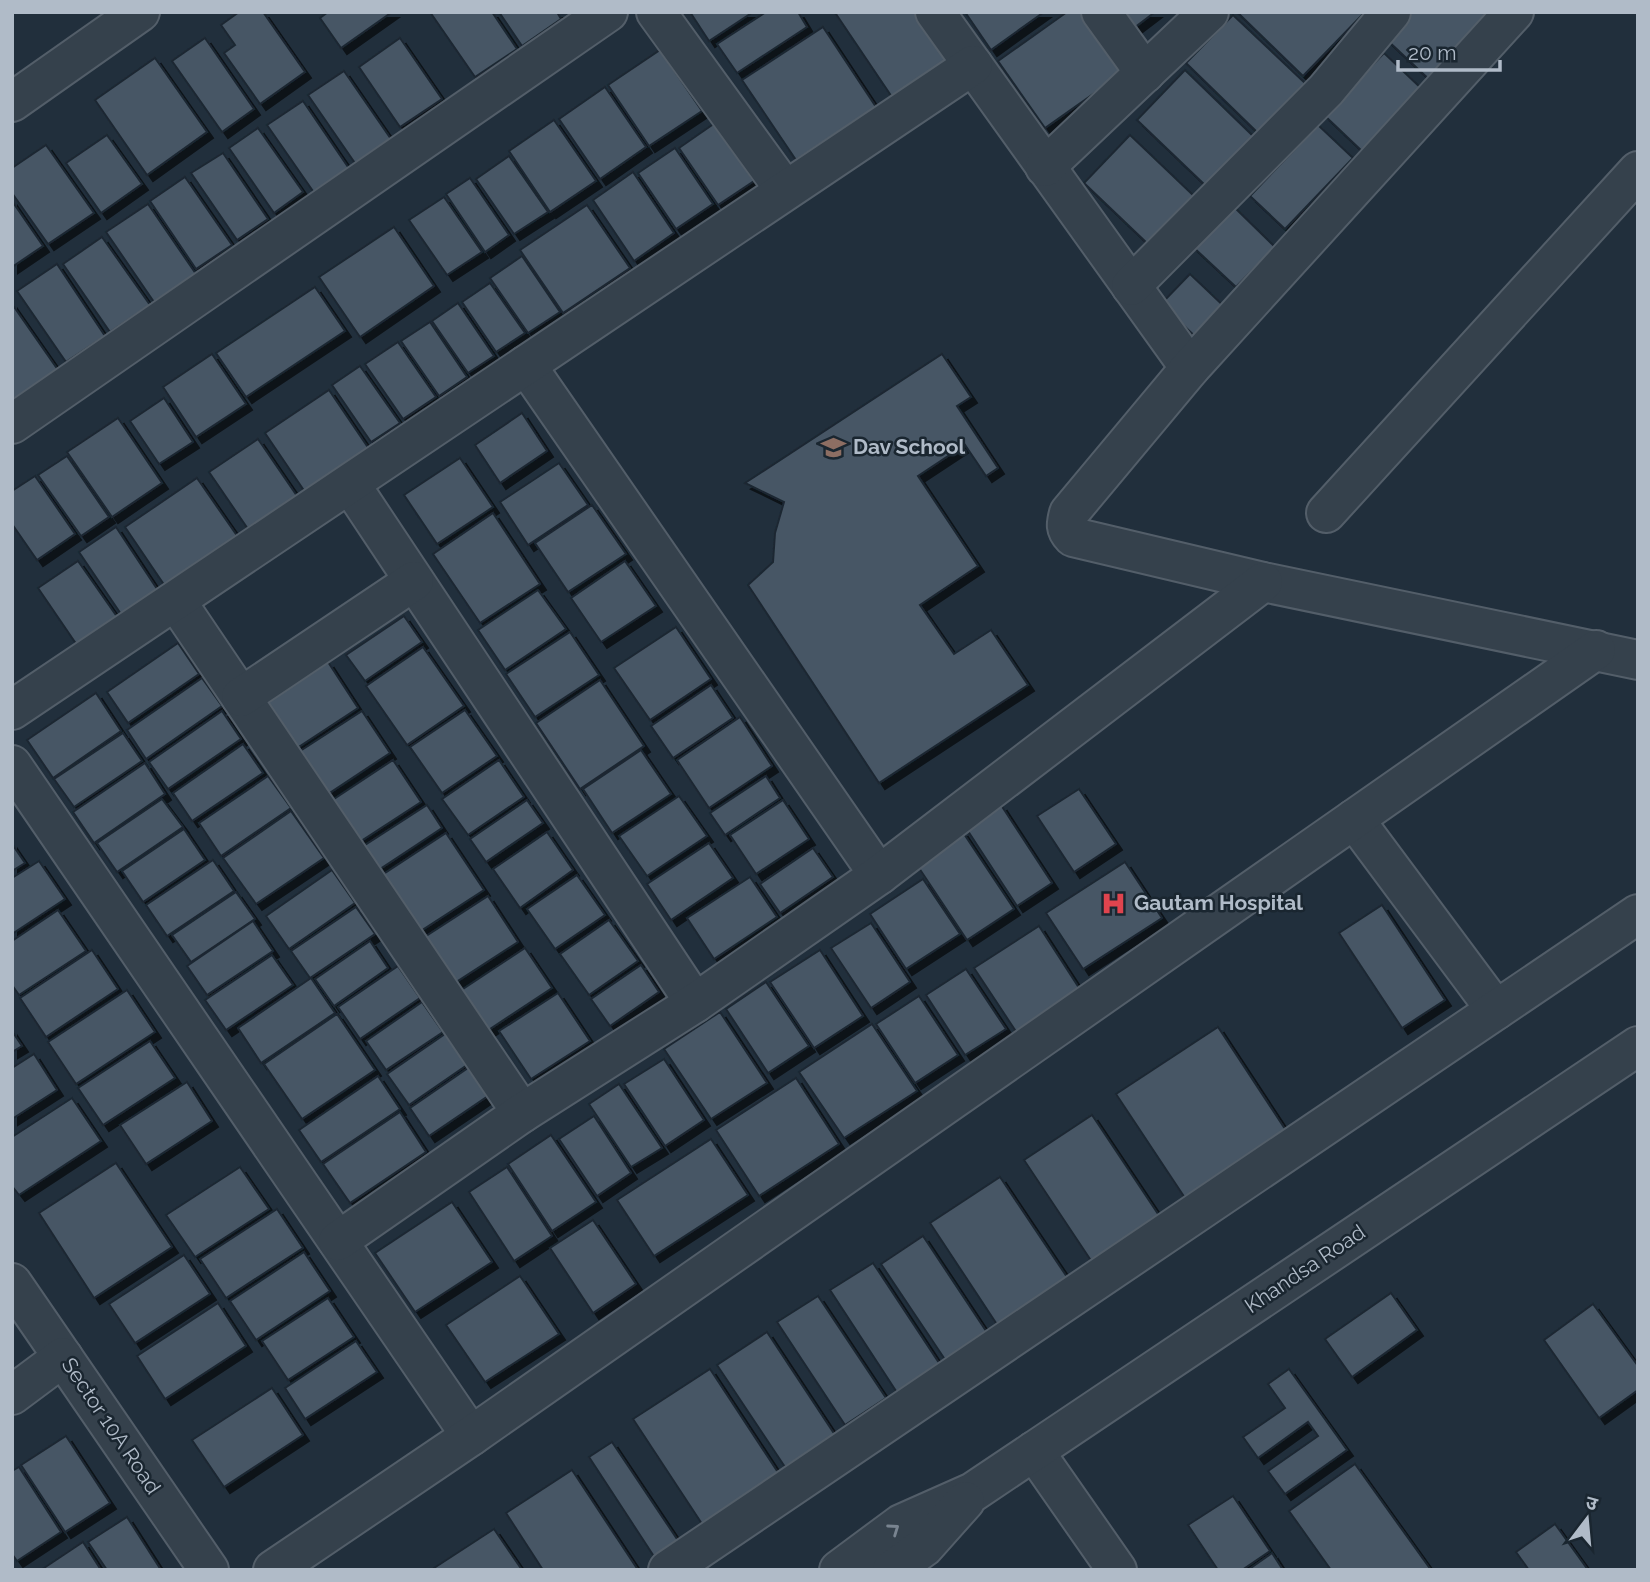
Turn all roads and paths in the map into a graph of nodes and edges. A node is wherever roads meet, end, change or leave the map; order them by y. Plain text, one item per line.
1 (140, 12) edge
2 (608, 12) edge
3 (656, 12) edge
4 (935, 12) edge
5 (1101, 12) edge
6 (1209, 12) edge
7 (1391, 12) edge
8 (1514, 12) edge
9 (973, 65) junction
10 (1145, 73) junction
11 (12, 102) edge
12 (1045, 167) junction
13 (1638, 171) edge
14 (785, 190) junction
15 (1131, 286) junction
16 (526, 365) junction
17 (1190, 368) junction
18 (12, 424) edge
19 (350, 484) junction
20 (1326, 513) dead end
21 (414, 580) junction
22 (1263, 582) junction
23 (176, 601) junction
24 (1596, 650) junction
25 (1638, 660) edge
26 (241, 697) junction
27 (12, 710) edge
28 (12, 765) edge
29 (1354, 819) junction
30 (879, 875) junction
31 (1638, 914) edge
32 (695, 1003) junction
33 (1496, 1010) junction
34 (1638, 1046) edge
35 (522, 1113) junction
36 (338, 1241) junction
37 (12, 1283) edge
38 (63, 1357) junction
39 (12, 1395) edge
40 (471, 1436) junction
41 (1034, 1451) junction
42 (973, 1492) junction
43 (209, 1570) edge
44 (273, 1570) edge
45 (668, 1570) edge
46 (839, 1570) edge
47 (892, 1570) edge
48 (1117, 1570) edge

1 - 11 street
2 - 18 street
3 - 14 street
4 - 9 street
5 - 10 street
6 - 10 street
7 - 15 street
8 - 17 street
9 - 12 street
9 - 14 street
10 - 12 street
12 - 15 street
13 - 20 street
14 - 16 street
15 - 17 street
16 - 19 street
16 - 30 street
17 - 22 street
19 - 21 street
19 - 23 street
21 - 26 street
21 - 32 street
22 - 24 street
22 - 30 street
23 - 26 street
23 - 27 street
24 - 25 street
24 - 29 street
26 - 35 street
28 - 36 street
29 - 33 street
29 - 40 street
30 - 32 street
31 - 33 street
32 - 35 street
33 - 45 street
34 - 41 street, Khandsa Road
35 - 36 street
36 - 40 street
37 - 38 street, Sector 10A Road
38 - 39 street
38 - 43 street, Sector 10A Road
40 - 44 street
41 - 42 street, Khandsa Road
41 - 48 street
46 -> 42 street, Khandsa Road
42 - 47 street, Khandsa Road

